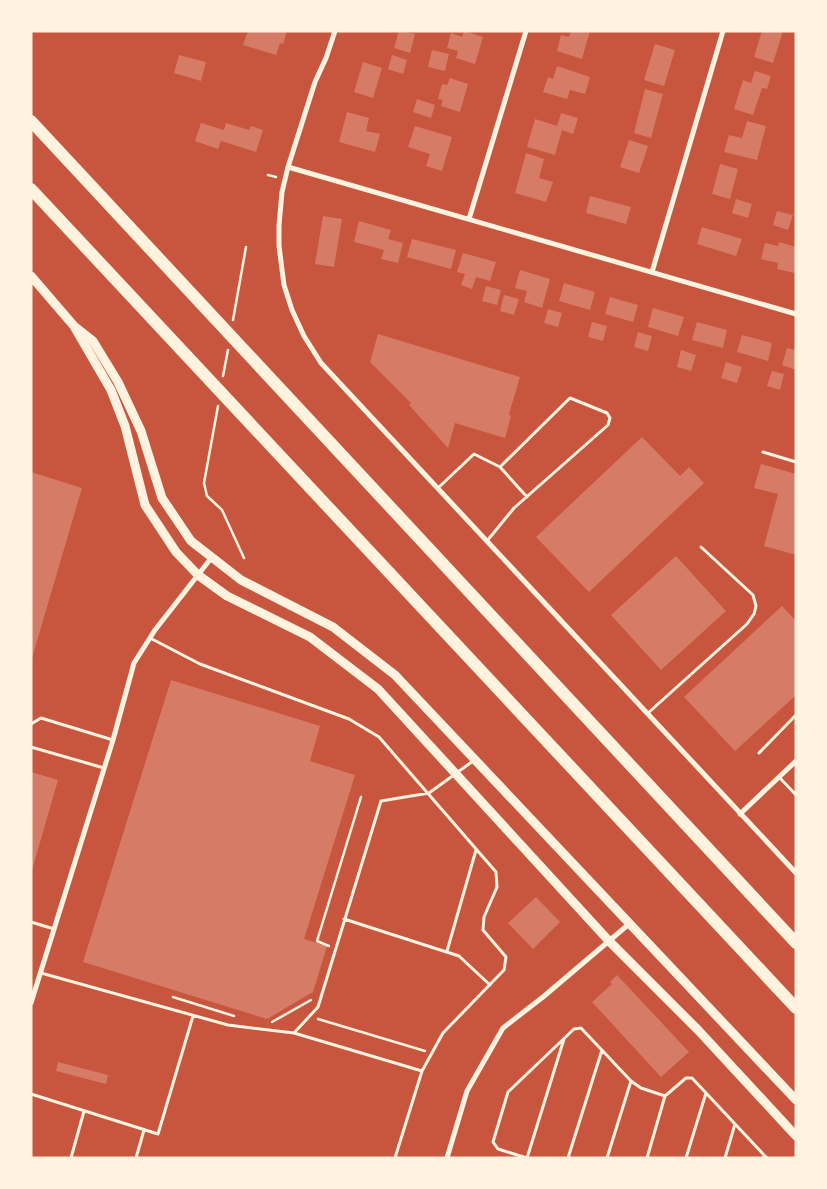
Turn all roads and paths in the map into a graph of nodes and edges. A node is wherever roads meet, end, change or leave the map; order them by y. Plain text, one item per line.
1 (335, 31) edge
2 (526, 31) edge
3 (723, 31) edge
4 (31, 121) edge
5 (288, 167) junction
6 (31, 189) edge
7 (469, 219) junction
8 (246, 247) dead end
9 (652, 272) junction
10 (31, 276) edge
11 (796, 314) edge
12 (74, 326) junction
13 (232, 326) dead end
14 (229, 346) dead end
15 (222, 385) dead end
16 (218, 404) dead end
17 (763, 452) dead end
18 (796, 462) edge
19 (500, 466) junction
20 (438, 488) junction
21 (527, 497) junction
22 (487, 542) junction
23 (701, 547) dead end
24 (212, 557) junction
25 (244, 558) dead end
26 (198, 575) junction
27 (150, 638) junction
28 (647, 714) junction
29 (796, 715) edge
30 (31, 724) edge
31 (113, 740) junction
32 (31, 747) edge
33 (760, 753) dead end
34 (474, 760) junction
35 (796, 761) edge
36 (104, 768) junction
37 (456, 774) junction
38 (779, 777) junction
39 (429, 793) junction
40 (796, 795) edge
41 (361, 796) dead end
42 (740, 814) junction
43 (476, 850) junction
44 (796, 873) edge
45 (344, 919) junction
46 (31, 922) edge
47 (628, 924) junction
48 (54, 929) junction
49 (609, 940) junction
50 (796, 943) edge
51 (447, 951) junction
52 (326, 954) dead end
53 (41, 973) junction
54 (490, 985) junction
55 (173, 997) dead end
56 (32, 999) edge
57 (312, 1000) dead end
58 (796, 1008) edge
59 (193, 1016) junction
60 (309, 1016) junction
61 (237, 1017) dead end
62 (264, 1026) dead end
63 (294, 1034) junction
64 (564, 1038) junction
65 (602, 1050) junction
66 (432, 1053) junction
67 (422, 1071) junction
68 (631, 1081) junction
69 (706, 1093) junction
70 (31, 1094) edge
71 (666, 1096) junction
72 (796, 1100) edge
73 (84, 1111) junction
74 (735, 1124) junction
75 (144, 1130) junction
76 (796, 1136) edge
77 (765, 1157) edge
78 (71, 1158) edge
79 (136, 1158) edge
80 (395, 1158) edge
81 (447, 1158) edge
82 (527, 1158) edge
83 (568, 1158) edge
84 (607, 1158) edge
85 (647, 1158) edge
86 (686, 1158) edge
87 (725, 1158) edge

1 - 5 street
2 - 7 street
3 - 9 street
4 - 50 highway
5 - 7 street
5 - 20 street
6 - 58 highway
7 - 9 street
8 - 13 path
9 - 11 street
10 - 12 street
12 - 24 street
12 - 26 street
14 - 15 path
16 - 25 path
17 - 18 lane
19 - 20 lane
19 - 21 lane
19 - 21 lane
20 - 22 street
21 - 22 lane
22 - 28 street
23 - 28 lane
24 - 26 street
24 - 34 street
26 - 27 street
26 - 37 street
27 - 31 street
27 - 39 lane
28 - 42 street
29 - 33 lane
30 - 31 lane
31 - 36 street
32 - 36 lane
34 - 37 lane
34 - 47 street
35 - 38 street
36 - 48 street
37 - 39 lane
37 - 49 street
38 - 40 lane
38 - 42 street
39 - 43 lane
39 - 45 lane
41 - 52 path
42 - 44 street
43 - 51 lane
43 - 54 lane
45 - 51 lane
45 - 60 lane
46 - 48 lane
47 - 49 street
47 - 72 street
48 - 53 street
49 - 76 street
49 - 81 street
51 - 54 lane
53 - 56 street
53 - 59 lane
54 - 66 lane
55 - 61 path
57 - 62 path
59 - 63 lane
59 - 75 lane
60 - 63 lane
60 - 66 path
63 - 67 lane
64 - 65 lane
64 - 82 lane
64 - 82 lane
65 - 68 lane
65 - 83 lane
66 - 67 lane
67 - 80 lane
68 - 71 lane
68 - 84 lane
69 - 71 lane
69 - 74 lane
69 - 86 lane
70 - 73 lane
71 - 85 lane
73 - 75 lane
73 - 78 lane
74 - 77 lane
74 - 87 lane
75 - 79 lane

